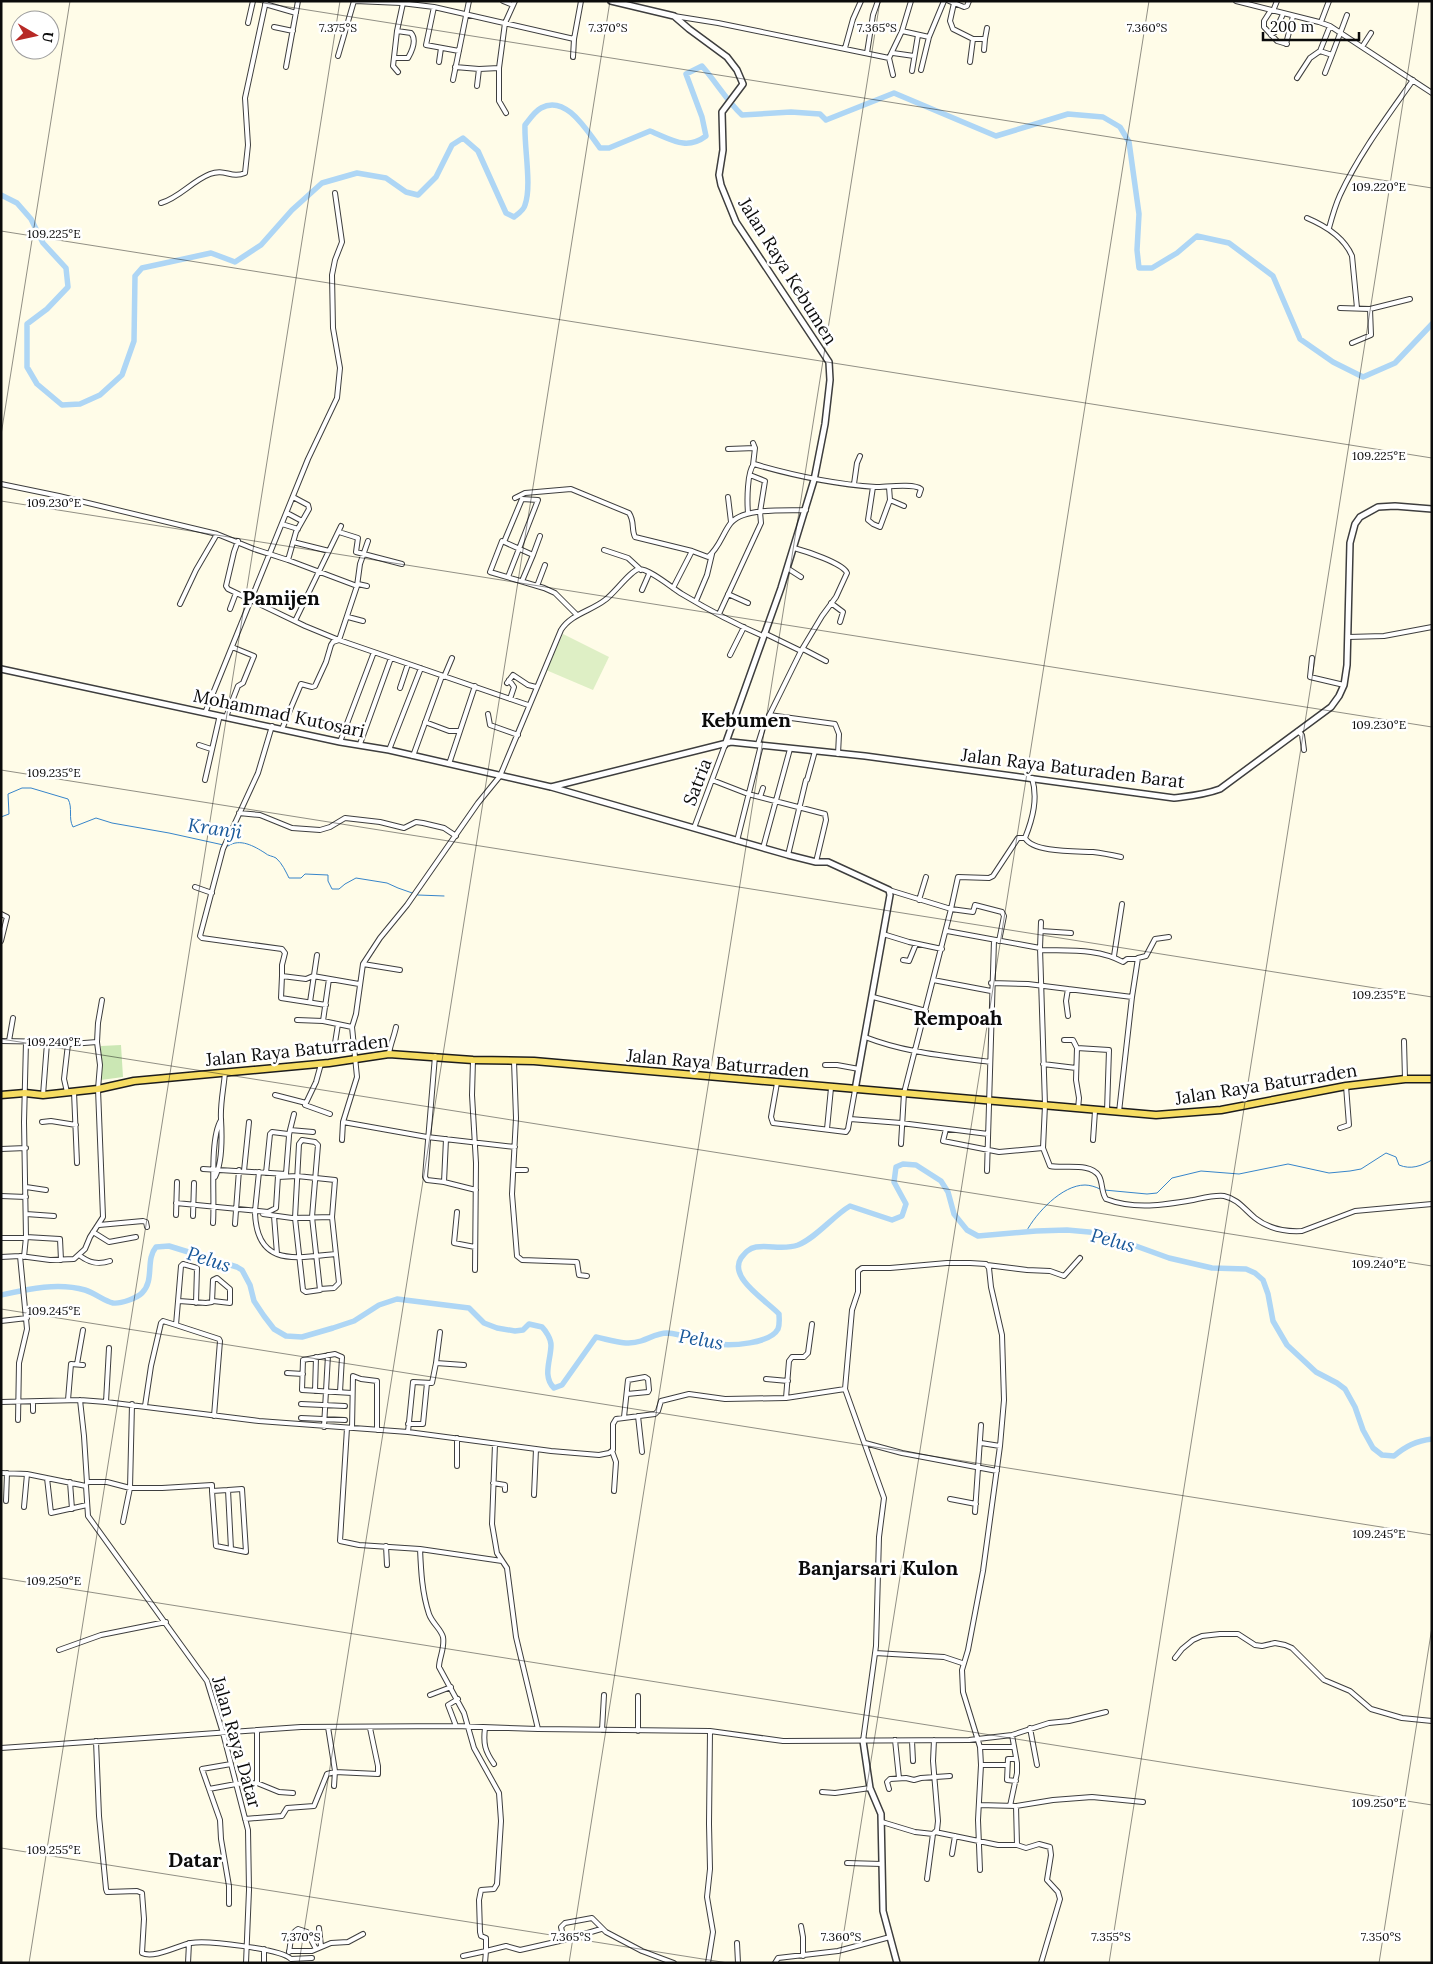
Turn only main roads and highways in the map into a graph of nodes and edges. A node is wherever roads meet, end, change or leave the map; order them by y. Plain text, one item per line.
1 (1432, 1079) edge
2 (1, 1095) edge

1 - 2 main road, Jalan Raya Baturraden

